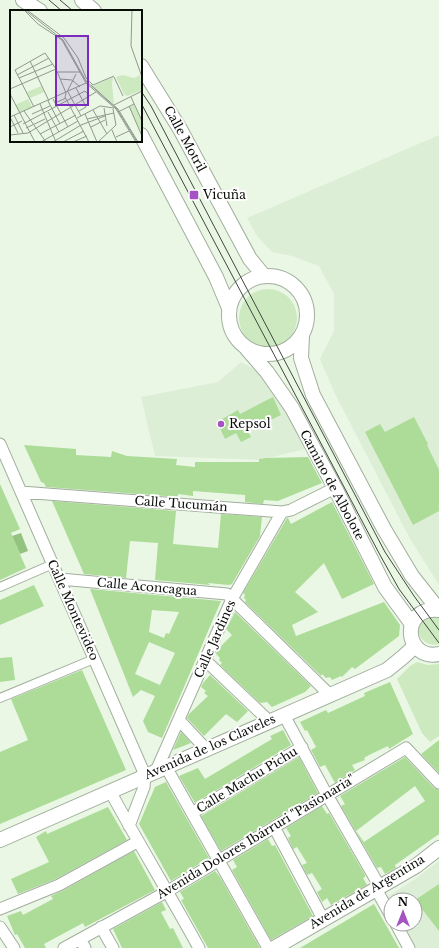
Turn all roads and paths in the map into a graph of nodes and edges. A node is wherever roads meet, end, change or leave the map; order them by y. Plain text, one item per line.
1 (23, 0) edge
2 (82, 0) edge
3 (38, 10) edge
4 (93, 10) edge
5 (142, 68) edge
6 (142, 137) edge
7 (264, 276) junction
8 (229, 308) junction
9 (302, 336) junction
10 (248, 349) junction
11 (1, 448) edge
12 (335, 488) junction
13 (21, 492) junction
14 (282, 512) junction
15 (53, 564) junction
16 (60, 579) junction
17 (0, 587) edge
18 (232, 599) junction
19 (439, 610) edge
20 (412, 624) junction
21 (415, 646) junction
22 (437, 656) edge
23 (94, 659) junction
24 (205, 660) junction
25 (330, 695) junction
26 (0, 698) edge
27 (284, 715) junction
28 (179, 720) junction
29 (269, 721) junction
30 (302, 747) junction
31 (206, 749) junction
32 (156, 771) junction
33 (439, 782) edge
34 (110, 791) junction
35 (327, 795) junction
36 (192, 813) junction
37 (129, 826) junction
38 (274, 826) junction
39 (0, 840) edge
40 (137, 842) junction
41 (439, 848) edge
42 (219, 860) junction
43 (378, 888) junction
44 (168, 891) junction
45 (383, 899) edge
46 (0, 910) edge
47 (323, 919) junction
48 (0, 927) edge
49 (101, 927) junction
50 (400, 932) edge
51 (82, 944) edge
52 (14, 948) edge
53 (64, 948) edge
54 (113, 948) edge
55 (199, 948) edge
56 (268, 948) edge
57 (274, 948) edge
58 (409, 948) edge

1 - 3 street
2 - 4 street
5 - 7 street, Calle Motril
6 - 8 street
7 - 8 street
7 - 9 street
8 - 10 street
9 - 10 street
9 - 19 street, Camino de Albolote
10 - 12 street, Camino de Albolote
11 - 13 street, Calle Montevideo
12 - 14 street, Calle Tucumán
12 - 20 street, Camino de Albolote
13 - 14 street, Calle Tucumán
13 - 15 street, Calle Montevideo
14 - 18 street, Calle Jardines
15 - 16 street, Calle Montevideo
15 - 17 street
16 - 18 street, Calle Aconcagua
16 - 23 street, Calle Montevideo
18 - 24 street, Calle Jardines
18 - 25 street
19 - 20 street
20 - 21 street
21 - 22 street
21 - 25 street, Avenida de los Claveles
23 - 26 street
23 - 32 street, Calle Montevideo
24 - 28 street, Calle Jardines
24 - 29 street
25 - 27 street, Avenida de los Claveles
27 - 29 street, Avenida de los Claveles
27 - 30 street
28 - 31 street
28 - 32 street, Calle Jardines
29 - 31 street, Avenida de los Claveles
30 - 35 street
30 - 36 street, Calle Machu Pichu
31 - 32 street, Avenida de los Claveles
32 - 34 street, Avenida de los Claveles
32 - 36 street, Calle Montevideo
32 - 37 street, Calle Jardines
33 - 35 street, Avenida Dolores Ibárruri "Pasionaria"
34 - 37 street
34 - 39 street, Avenida de los Claveles
35 - 38 street, Avenida Dolores Ibárruri "Pasionaria"
35 - 43 street
36 - 42 street, Calle Montevideo
37 - 40 street
38 - 42 street, Avenida Dolores Ibárruri "Pasionaria"
38 - 47 street
40 - 44 street
40 - 46 street
41 - 43 street, Avenida de Argentina
42 - 44 street, Avenida Dolores Ibárruri "Pasionaria"
42 - 56 street, Calle Montevideo
43 - 45 street
43 - 47 street, Avenida de Argentina
44 - 49 street, Avenida Dolores Ibárruri "Pasionaria"
44 - 55 street
47 - 57 street, Avenida de Argentina
48 - 52 street
49 - 51 street, Avenida Dolores Ibárruri "Pasionaria"
49 - 54 street
50 - 58 street
51 - 53 street, Avenida Dolores Ibárruri "Pasionaria"

